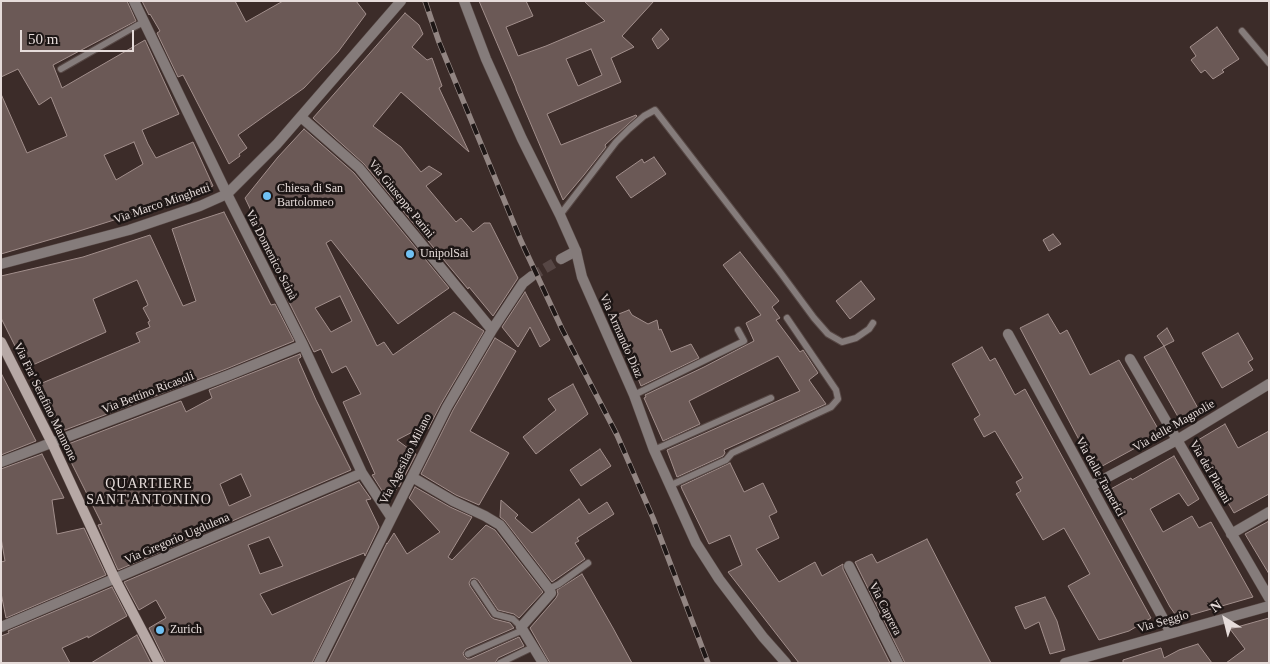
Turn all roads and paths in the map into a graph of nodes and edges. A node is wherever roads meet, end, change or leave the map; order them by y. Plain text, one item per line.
1 (134, 1) edge
2 (401, 1) edge
3 (464, 1) edge
4 (144, 22) junction
5 (1242, 30) dead end
6 (1269, 63) edge
7 (61, 69) dead end
8 (301, 117) junction
9 (227, 194) junction
10 (560, 215) junction
11 (576, 251) junction
12 (561, 259) tunnel mouth
13 (1, 264) edge
14 (532, 276) tunnel mouth
15 (787, 318) dead end
16 (874, 323) dead end
17 (492, 330) junction
18 (738, 330) dead end
19 (1008, 334) dead end
20 (1, 342) edge
21 (302, 345) junction
22 (1130, 359) dead end
23 (1269, 384) edge
24 (634, 395) junction
25 (771, 398) dead end
26 (1178, 440) junction
27 (52, 443) junction
28 (654, 450) junction
29 (1, 462) edge
30 (362, 473) junction
31 (412, 476) junction
32 (669, 486) junction
33 (1091, 486) junction
34 (1269, 512) edge
35 (391, 517) junction
36 (1231, 534) junction
37 (588, 563) dead end
38 (849, 566) dead end
39 (116, 579) junction
40 (474, 583) dead end
41 (549, 588) junction
42 (1269, 598) edge
43 (1269, 606) edge
44 (1, 627) edge
45 (522, 628) junction
46 (1171, 633) junction
47 (533, 647) junction
48 (468, 654) dead end
49 (1069, 662) edge
50 (159, 663) edge
51 (318, 663) edge
52 (500, 663) edge
53 (542, 663) edge
54 (786, 663) edge
55 (898, 663) edge

1 - 4 street, Via Domenico Scinà
2 - 8 street, Via Marco Minghetti
3 - 10 street, Via Armando Diaz
4 - 7 lane
4 - 9 street, Via Domenico Scinà
5 - 6 lane
8 - 9 street, Via Marco Minghetti
8 - 17 street, Via Giuseppe Parini
9 - 13 street, Via Marco Minghetti
9 - 21 street, Via Domenico Scinà
10 - 11 street, Via Armando Diaz
10 - 16 lane
11 - 12 street
11 - 24 street, Via Armando Diaz
14 - 17 street, Via Agesilao Milano
15 - 32 lane
17 - 31 street, Via Agesilao Milano
18 - 24 lane
19 - 33 street, Via delle Tamerici
20 - 27 main road, Via Fra' Serafino Mannone
21 - 27 street, Via Bettino Ricasoli
21 - 30 street, Via Domenico Scinà
22 - 26 street, Via dei Platani
23 - 26 street, Via delle Magnolie
24 - 28 street, Via Armando Diaz
25 - 28 lane
26 - 33 street, Via delle Magnolie
26 - 36 street, Via dei Platani
27 - 29 street, Via Bettino Ricasoli
27 - 39 main road, Via Fra' Serafino Mannone
28 - 32 street, Via Armando Diaz
30 - 35 street, Via Domenico Scinà
30 - 39 street, Via Gregorio Ugdulena
31 - 35 street, Via Agesilao Milano
31 - 41 street
32 - 54 street, Via Armando Diaz
33 - 46 street, Via delle Tamerici
34 - 36 street
35 - 51 street, Via Agesilao Milano
36 - 42 street, Via dei Platani
37 - 41 lane
38 - 55 street, Via Caprera
39 - 44 street, Via Gregorio Ugdulena
39 - 50 main road, Via Fra' Serafino Mannone
40 - 45 lane
41 - 45 street
43 - 46 street, Via Seggio
45 - 47 street
45 - 48 lane
46 - 49 street, Via Seggio
47 - 52 lane
47 - 53 street

